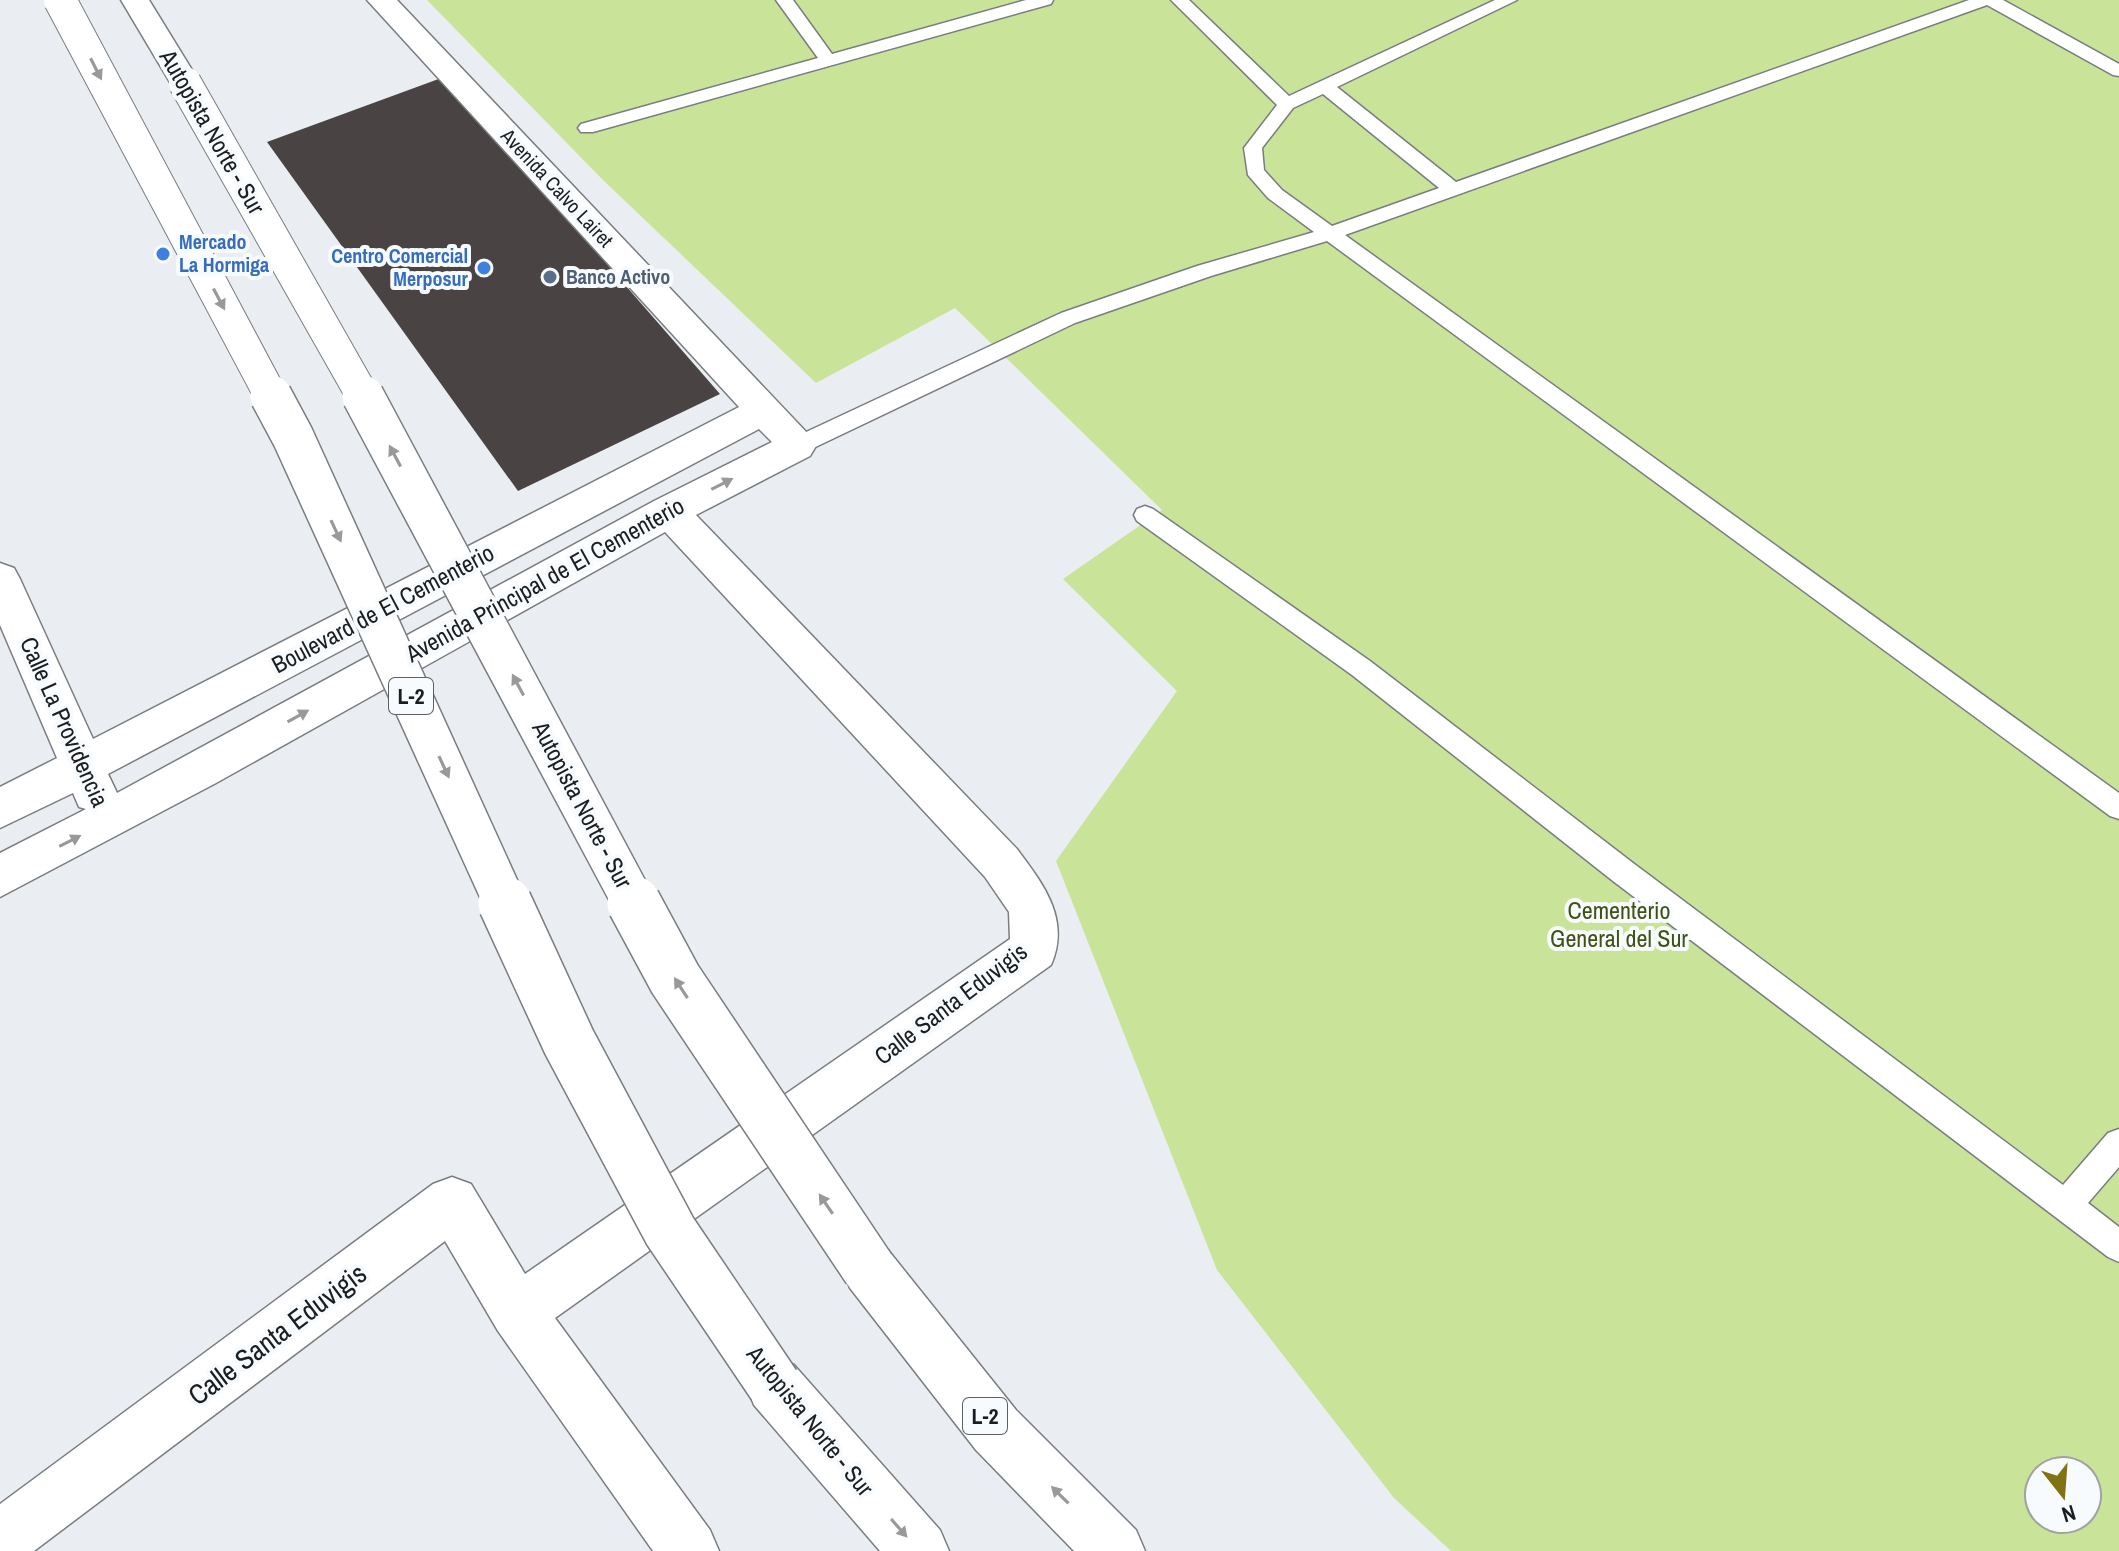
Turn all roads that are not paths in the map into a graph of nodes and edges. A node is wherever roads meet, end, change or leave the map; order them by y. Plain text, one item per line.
1 (60, 0) edge
2 (135, 0) edge
3 (381, 0) edge
4 (784, 0) edge
5 (1045, 0) edge
6 (1179, 0) edge
7 (1509, 0) edge
8 (1988, 0) edge
9 (828, 60) junction
10 (2119, 71) edge
11 (1325, 86) junction
12 (1287, 104) junction
13 (587, 128) dead end
14 (1453, 190) junction
15 (1330, 234) junction
16 (765, 410) junction
17 (797, 446) junction
18 (668, 511) junction
19 (1145, 515) dead end
20 (0, 579) edge
21 (82, 766) junction
22 (2119, 808) edge
23 (0, 809) edge
24 (108, 821) junction
25 (0, 876) edge
26 (2119, 1144) edge
27 (2066, 1205) junction
28 (2119, 1246) edge
29 (517, 1312) junction
30 (0, 1540) edge
31 (689, 1551) edge
32 (919, 1551) edge
33 (1115, 1551) edge

1 -> 32 main road, Autopista Norte - Sur / L-2, bridge
33 -> 2 main road, Autopista Norte - Sur / L-2, bridge
3 - 16 main road, Avenida Calvo Lairet
4 - 9 lane
5 - 9 lane
6 - 12 lane
7 - 11 lane
8 - 10 lane
8 - 14 lane
9 - 13 lane
11 - 12 lane
11 - 14 lane
12 - 15 lane
14 - 15 lane
15 - 17 lane
15 - 22 lane
16 - 17 main road, Avenida Calvo Lairet
16 - 21 main road, Boulevard de El Cementerio
18 -> 17 main road, Avenida Principal de El Cementerio
24 -> 18 main road, Avenida Principal de El Cementerio
18 - 29 main road, Calle Santa Eduvigis
19 - 27 lane
20 - 21 main road, Calle La Providencia
21 - 23 main road, Boulevard de El Cementerio
21 - 24 main road, Calle La Providencia
25 -> 24 main road, Avenida Principal de El Cementerio
26 - 27 lane
27 - 28 lane
29 - 30 main road, Calle Santa Eduvigis
29 - 31 main road, Calle Santa Eduvigis

